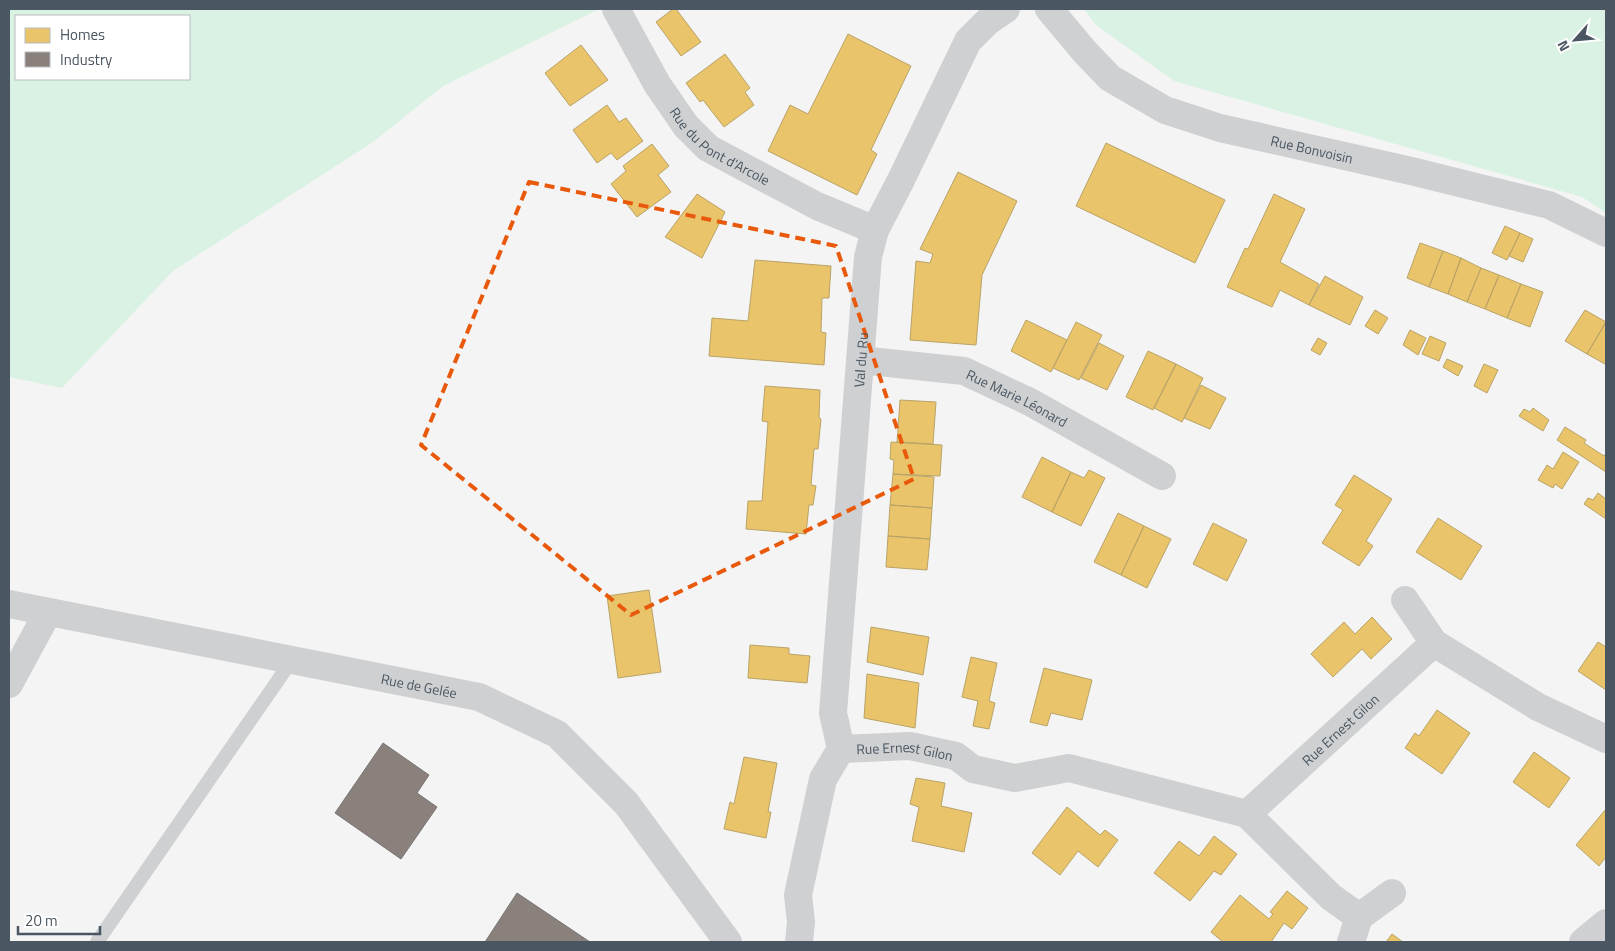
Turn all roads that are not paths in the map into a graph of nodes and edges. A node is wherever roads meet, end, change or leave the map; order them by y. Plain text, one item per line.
1 (616, 9) edge
2 (1006, 9) edge
3 (1049, 9) edge
4 (875, 230) junction
5 (1606, 232) edge
6 (860, 360) junction
7 (1162, 476) dead end
8 (1405, 600) dead end
9 (9, 604) edge
10 (48, 612) junction
11 (1434, 643) junction
12 (292, 660) junction
13 (9, 684) edge
14 (1606, 739) edge
15 (841, 749) junction
16 (1246, 814) junction
17 (1392, 893) dead end
18 (1359, 917) junction
19 (1606, 923) edge
20 (97, 942) edge
21 (728, 942) edge
22 (798, 942) edge
23 (1351, 942) edge
24 (1583, 942) edge

1 - 4 street, Rue du Pont d'Arcole
2 - 4 street, Val du Ru
3 - 5 street, Rue Bonvoisin
4 - 6 street, Val du Ru
6 - 7 street, Rue Marie Léonard
6 - 15 street, Val du Ru
8 - 11 street
9 - 10 street, Rue de Gelée
10 - 12 street, Rue de Gelée
10 - 13 street
11 - 14 street
11 - 16 street, Rue Ernest Gilon
12 - 20 lane
12 - 21 street, Rue de Gelée
15 - 16 street, Rue Ernest Gilon
15 - 22 street, Rue Ernest Gilon
16 - 18 street, Rue Ernest Gilon
17 - 18 street
18 - 23 street
19 - 24 street

